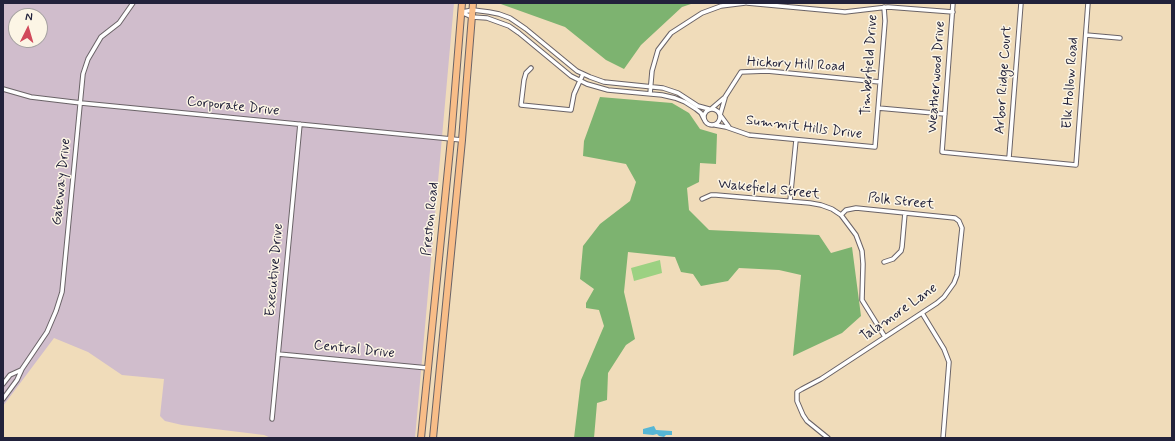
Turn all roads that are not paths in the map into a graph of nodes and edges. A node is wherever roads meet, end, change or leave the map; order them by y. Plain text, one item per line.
1 (133, 3) edge
2 (462, 3) edge
3 (746, 3) edge
4 (953, 3) edge
5 (1021, 3) edge
6 (1088, 3) edge
7 (884, 7) junction
8 (473, 10) edge
9 (462, 12) junction
10 (953, 12) junction
11 (1086, 35) junction
12 (1120, 38) dead end
13 (531, 68) dead end
14 (583, 74) junction
15 (579, 81) junction
16 (880, 82) junction
17 (651, 86) junction
18 (3, 88) edge
19 (650, 94) junction
20 (725, 97) junction
21 (81, 103) junction
22 (878, 108) junction
23 (710, 109) junction
24 (945, 114) junction
25 (720, 115) junction
26 (704, 119) junction
27 (300, 124) junction
28 (715, 125) junction
29 (730, 128) junction
30 (451, 139) junction
31 (462, 140) junction
32 (796, 140) junction
33 (875, 147) joint
34 (1009, 158) junction
35 (702, 198) dead end
36 (790, 201) junction
37 (905, 213) junction
38 (841, 215) junction
39 (959, 221) joint
40 (884, 262) dead end
41 (436, 289) junction
42 (447, 290) junction
43 (922, 313) junction
44 (884, 337) junction
45 (278, 354) junction
46 (428, 368) junction
47 (22, 369) junction
48 (439, 376) junction
49 (3, 384) edge
50 (3, 399) edge
51 (272, 419) dead end
52 (421, 438) edge
53 (433, 438) edge
54 (828, 438) edge
55 (943, 438) edge

1 - 21 street, Gateway Drive
2 - 9 main road, Preston Road
3 - 7 street
3 - 17 street
4 - 10 street, Weatherwood Drive
5 - 34 street, Arbor Ridge Court
6 - 11 street, Elk Hollow Road
7 - 10 street
7 - 16 street, Timberfield Drive
8 - 9 street
8 - 9 street
8 - 14 street
8 - 15 street
8 - 31 main road, Preston Road
9 - 30 main road, Preston Road
10 - 24 street, Weatherwood Drive
11 - 12 street
11 - 34 street, Elk Hollow Road
13 - 15 street
14 - 15 street
14 - 17 street
15 - 19 street
16 - 20 street, Hickory Hill Road
16 - 22 street, Timberfield Drive
17 - 19 street
17 - 23 street
18 - 21 street, Corporate Drive
19 - 26 street
20 - 23 street, Hickory Hill Road
20 - 25 street, Hickory Hill Road
21 - 27 street, Corporate Drive
21 - 47 street, Gateway Drive
22 - 24 street
22 - 33 street, Timberfield Drive
23 - 25 street
23 - 26 street
24 - 34 street, Weatherwood Drive
25 - 28 street
25 - 29 street, Summit Hills Drive
26 - 28 street
27 - 30 street, Corporate Drive
27 - 45 street, Executive Drive
28 - 29 street, Summit Hills Drive
29 - 32 street, Summit Hills Drive
30 - 31 street, Corporate Drive
30 - 41 main road, Preston Road
31 - 42 main road, Preston Road
32 - 33 street, Summit Hills Drive
32 - 36 street
35 - 36 street, Wakefield Street
36 - 38 street, Wakefield Street
37 - 38 street, Polk Street
37 - 39 street, Polk Street
37 - 40 street
38 - 44 street, Wakefield Street
39 - 43 street, Talamore Lane
41 - 42 main road
41 - 46 main road, Preston Road
42 - 48 main road, Preston Road
43 - 44 street, Talamore Lane
43 - 55 street
44 - 54 street, Talamore Lane
45 - 46 street, Central Drive
45 - 51 street, Executive Drive
46 - 48 main road
46 - 52 main road, Preston Road
47 - 49 street, Gateway Drive
47 - 50 street, Gateway Drive
48 - 53 main road, Preston Road

